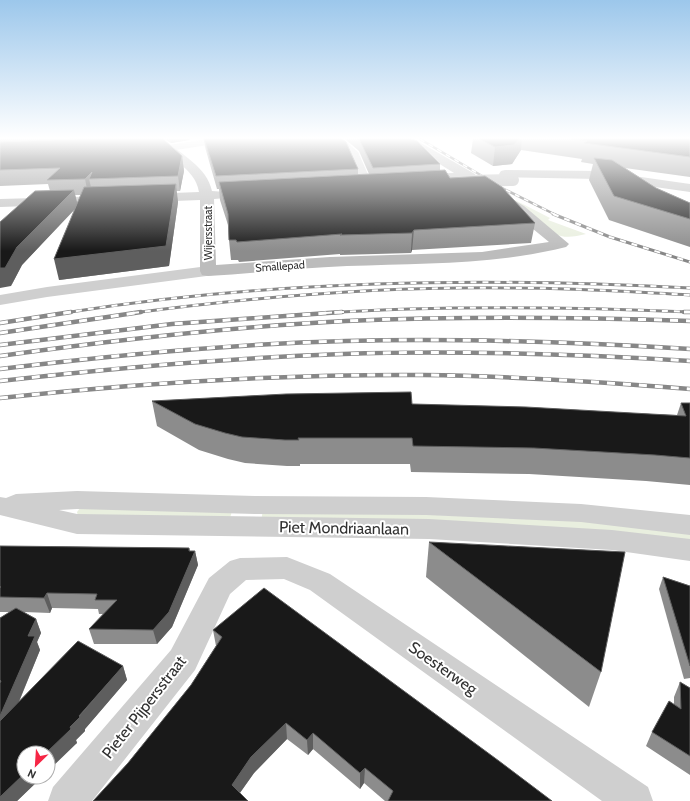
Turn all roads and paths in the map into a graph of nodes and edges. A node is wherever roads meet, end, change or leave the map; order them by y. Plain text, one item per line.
1 (199, 176) edge
2 (356, 176) edge
3 (467, 176) edge
4 (515, 176) edge
5 (607, 176) edge
6 (509, 177) junction
7 (410, 182) edge
8 (379, 183) edge
9 (690, 188) edge
10 (232, 191) edge
11 (206, 192) junction
12 (690, 193) edge
13 (126, 195) junction
14 (0, 196) edge
15 (0, 203) edge
16 (208, 271) junction
17 (0, 300) edge
18 (0, 505) edge
19 (690, 525) edge
20 (690, 550) edge
21 (240, 569) joint
22 (67, 801) edge
23 (634, 801) edge

1 - 11 street
2 - 8 street
3 - 16 street, Smallepad
4 - 6 street
5 - 9 street
6 - 7 street, bridge
6 - 12 street
10 - 11 street
11 - 13 street
11 - 16 street, Wijersstraat
13 - 14 street
13 - 15 street
16 - 17 street, Smallepad
18 - 19 street, Piet Mondriaanlaan
18 - 20 street, Piet Mondriaanlaan
21 - 22 street, Pieter Pijpersstraat
21 - 23 street, Soesterweg

